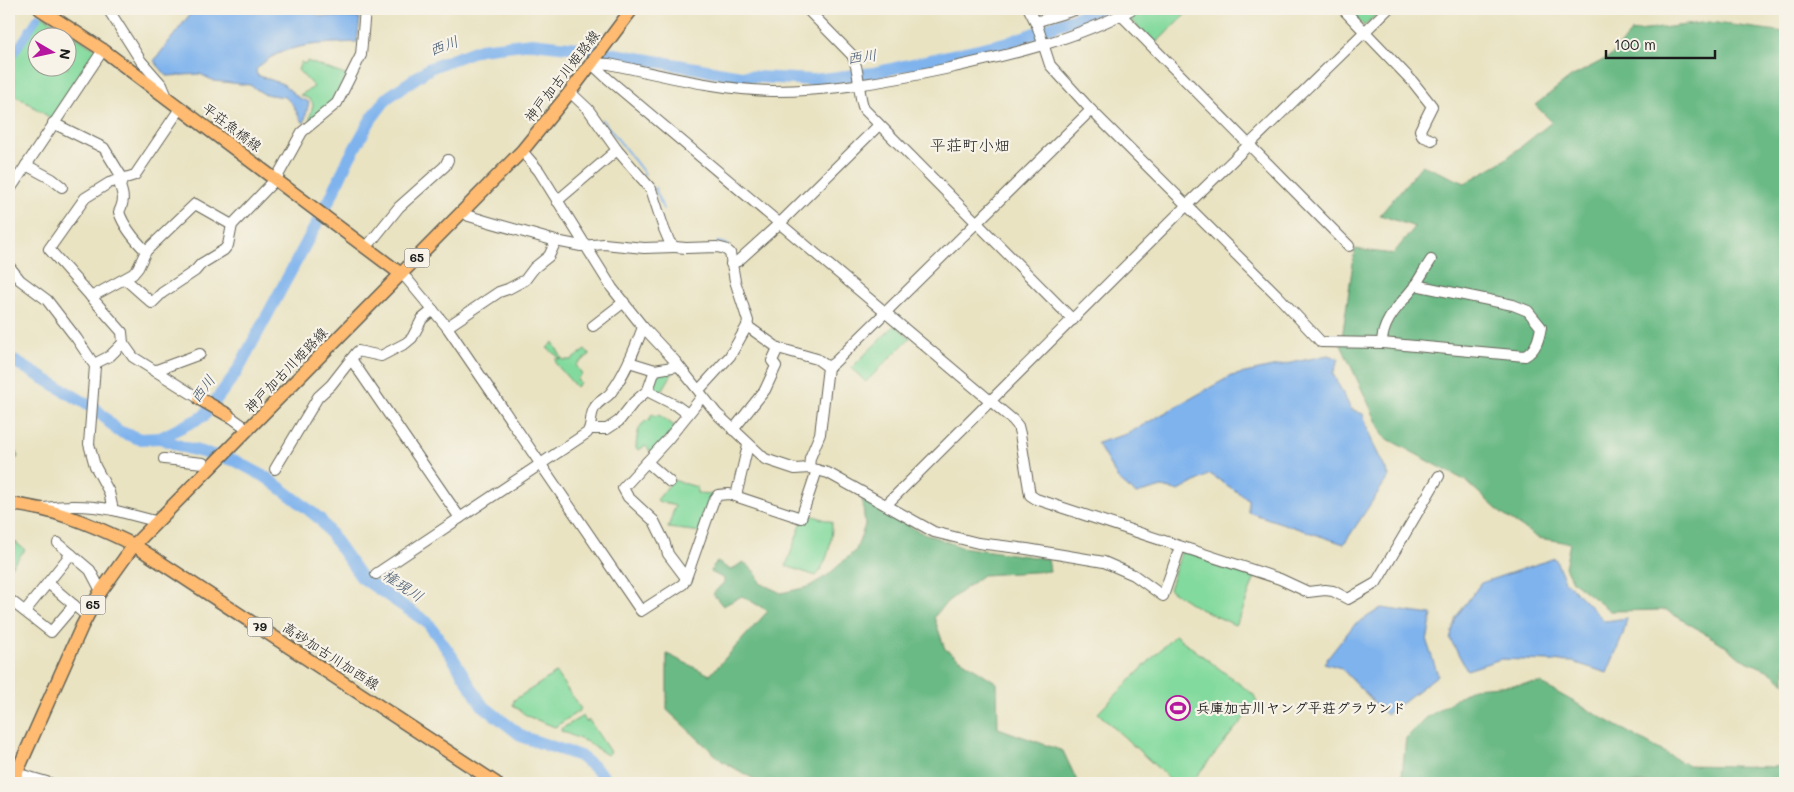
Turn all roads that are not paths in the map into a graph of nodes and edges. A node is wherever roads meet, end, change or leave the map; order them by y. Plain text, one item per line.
1 (40, 9) edge
2 (108, 9) edge
3 (365, 9) edge
4 (632, 9) edge
5 (807, 9) edge
6 (1029, 9) edge
7 (1078, 9) edge
8 (1132, 9) edge
9 (1343, 9) edge
10 (1388, 9) edge
11 (1121, 15) junction
12 (1036, 23) junction
13 (1365, 31) junction
14 (1042, 45) junction
15 (103, 50) junction
16 (593, 61) junction
17 (858, 86) junction
18 (570, 92) junction
19 (167, 97) junction
20 (181, 107) junction
21 (1091, 110) junction
22 (53, 124) junction
23 (879, 125) junction
24 (1432, 140) dead end
25 (1249, 145) junction
26 (617, 150) junction
27 (522, 152) junction
28 (448, 160) dead end
29 (26, 165) junction
30 (123, 179) junction
31 (276, 179) junction
32 (62, 187) dead end
33 (9, 191) edge
34 (557, 200) junction
35 (1187, 205) junction
36 (464, 212) junction
37 (780, 223) junction
38 (977, 223) junction
39 (232, 225) junction
40 (556, 241) junction
41 (586, 246) junction
42 (1349, 246) dead end
43 (676, 247) junction
44 (366, 248) junction
45 (146, 251) junction
46 (1431, 260) dead end
47 (731, 264) junction
48 (9, 266) edge
49 (401, 274) junction
50 (125, 279) junction
51 (1415, 285) junction
52 (91, 297) junction
53 (624, 302) junction
54 (433, 310) junction
55 (885, 312) junction
56 (1073, 320) junction
57 (593, 326) dead end
58 (746, 326) junction
59 (448, 327) junction
60 (644, 327) junction
61 (1382, 343) junction
62 (122, 344) junction
63 (778, 348) junction
64 (200, 354) dead end
65 (351, 359) junction
66 (629, 362) junction
67 (95, 366) junction
68 (678, 366) junction
69 (828, 367) junction
70 (655, 370) junction
71 (154, 372) junction
72 (648, 390) junction
73 (701, 393) junction
74 (201, 400) joint
75 (991, 401) junction
76 (226, 414) joint
77 (688, 414) junction
78 (590, 429) junction
79 (249, 430) junction
80 (733, 430) junction
81 (748, 445) junction
82 (164, 459) dead end
83 (647, 462) junction
84 (541, 464) junction
85 (211, 467) junction
86 (275, 469) dead end
87 (813, 469) junction
88 (1439, 476) dead end
89 (670, 482) dead end
90 (736, 496) junction
91 (886, 505) junction
92 (11, 508) edge
93 (42, 508) junction
94 (113, 510) junction
95 (460, 518) junction
96 (155, 521) junction
97 (58, 543) dead end
98 (134, 545) junction
99 (1180, 547) junction
100 (71, 554) junction
101 (376, 574) dead end
102 (686, 578) junction
103 (48, 583) junction
104 (101, 591) junction
105 (10, 600) dead end
106 (25, 611) junction
107 (12, 776) edge
108 (50, 783) edge
109 (496, 783) edge

1 - 15 main road, 平荘魚橋線
2 - 19 street
3 - 31 street
4 - 16 main road, 神戸加古川姫路線 / 65
5 - 17 street
6 - 12 street
7 - 12 street
8 - 11 street
9 - 13 street
10 - 13 street
11 - 14 street
11 - 25 street
12 - 14 street
13 - 24 street
13 - 25 street
14 - 17 street
14 - 21 street
15 - 19 main road, 平荘魚橋線
15 - 22 street
16 - 17 street
16 - 18 main road, 神戸加古川姫路線 / 65
16 - 37 street
17 - 23 street
18 - 26 street
18 - 27 main road, 神戸加古川姫路線 / 65
19 - 20 main road, 平荘魚橋線
20 - 30 street
20 - 31 main road, 平荘魚橋線
21 - 35 street
21 - 38 street
22 - 29 street
22 - 30 street
23 - 37 street
23 - 38 street
25 - 35 street
25 - 42 street
26 - 34 street
26 - 43 street
27 - 34 street
27 - 36 main road, 神戸加古川姫路線 / 65
28 - 44 street
29 - 32 street
29 - 33 street
30 - 45 street
30 - 52 street
31 - 39 street
31 - 44 main road, 平荘魚橋線
34 - 41 street
35 - 56 street
35 - 61 street
36 - 40 street
36 - 49 main road, 神戸加古川姫路線 / 65
37 - 47 street
37 - 55 street
38 - 55 street
38 - 56 street
39 - 45 street
39 - 50 street
40 - 41 street
40 - 59 street
41 - 43 street
41 - 53 street
43 - 47 street
44 - 49 main road, 平荘魚橋線
45 - 50 street
46 - 51 street
47 - 58 street
48 - 67 street
49 - 54 street
49 - 79 main road, 神戸加古川姫路線 / 65
50 - 52 street
51 - 61 street
51 - 61 street
52 - 62 street
53 - 57 street
53 - 60 street
54 - 59 street
54 - 65 street
55 - 69 street
55 - 75 street
56 - 75 street
58 - 63 street
58 - 73 street
59 - 84 street
60 - 66 street
60 - 68 street
62 - 67 street
62 - 71 street
63 - 69 street
63 - 80 street
64 - 71 street
65 - 86 street
65 - 95 street
66 - 70 street
66 - 78 street
67 - 94 street
68 - 70 street
68 - 73 street
69 - 87 street
70 - 72 street
71 - 74 street
72 - 77 street
72 - 78 street
73 - 77 street
73 - 80 street
74 - 76 main road
75 - 91 street
75 - 99 street
76 - 79 street
77 - 83 street
78 - 84 street
79 - 85 main road, 神戸加古川姫路線 / 65
80 - 81 street
81 - 87 street
81 - 90 street
82 - 85 street
83 - 89 street
83 - 102 street
84 - 95 street
84 - 102 street
85 - 96 main road, 神戸加古川姫路線 / 65
87 - 90 street
87 - 91 street
88 - 99 street
90 - 102 street
91 - 99 street
92 - 93 main road, 高砂加古川加西線 / 79
93 - 94 street
93 - 98 main road, 高砂加古川加西線 / 79
94 - 96 street
95 - 101 street
96 - 98 main road, 神戸加古川姫路線 / 65
97 - 100 street
98 - 104 main road, 神戸加古川姫路線 / 65
98 - 109 main road, 高砂加古川加西線 / 79
100 - 103 street
100 - 104 street
103 - 106 street
103 - 106 street
104 - 107 main road, 神戸加古川姫路線 / 65
105 - 106 street
107 - 108 street

